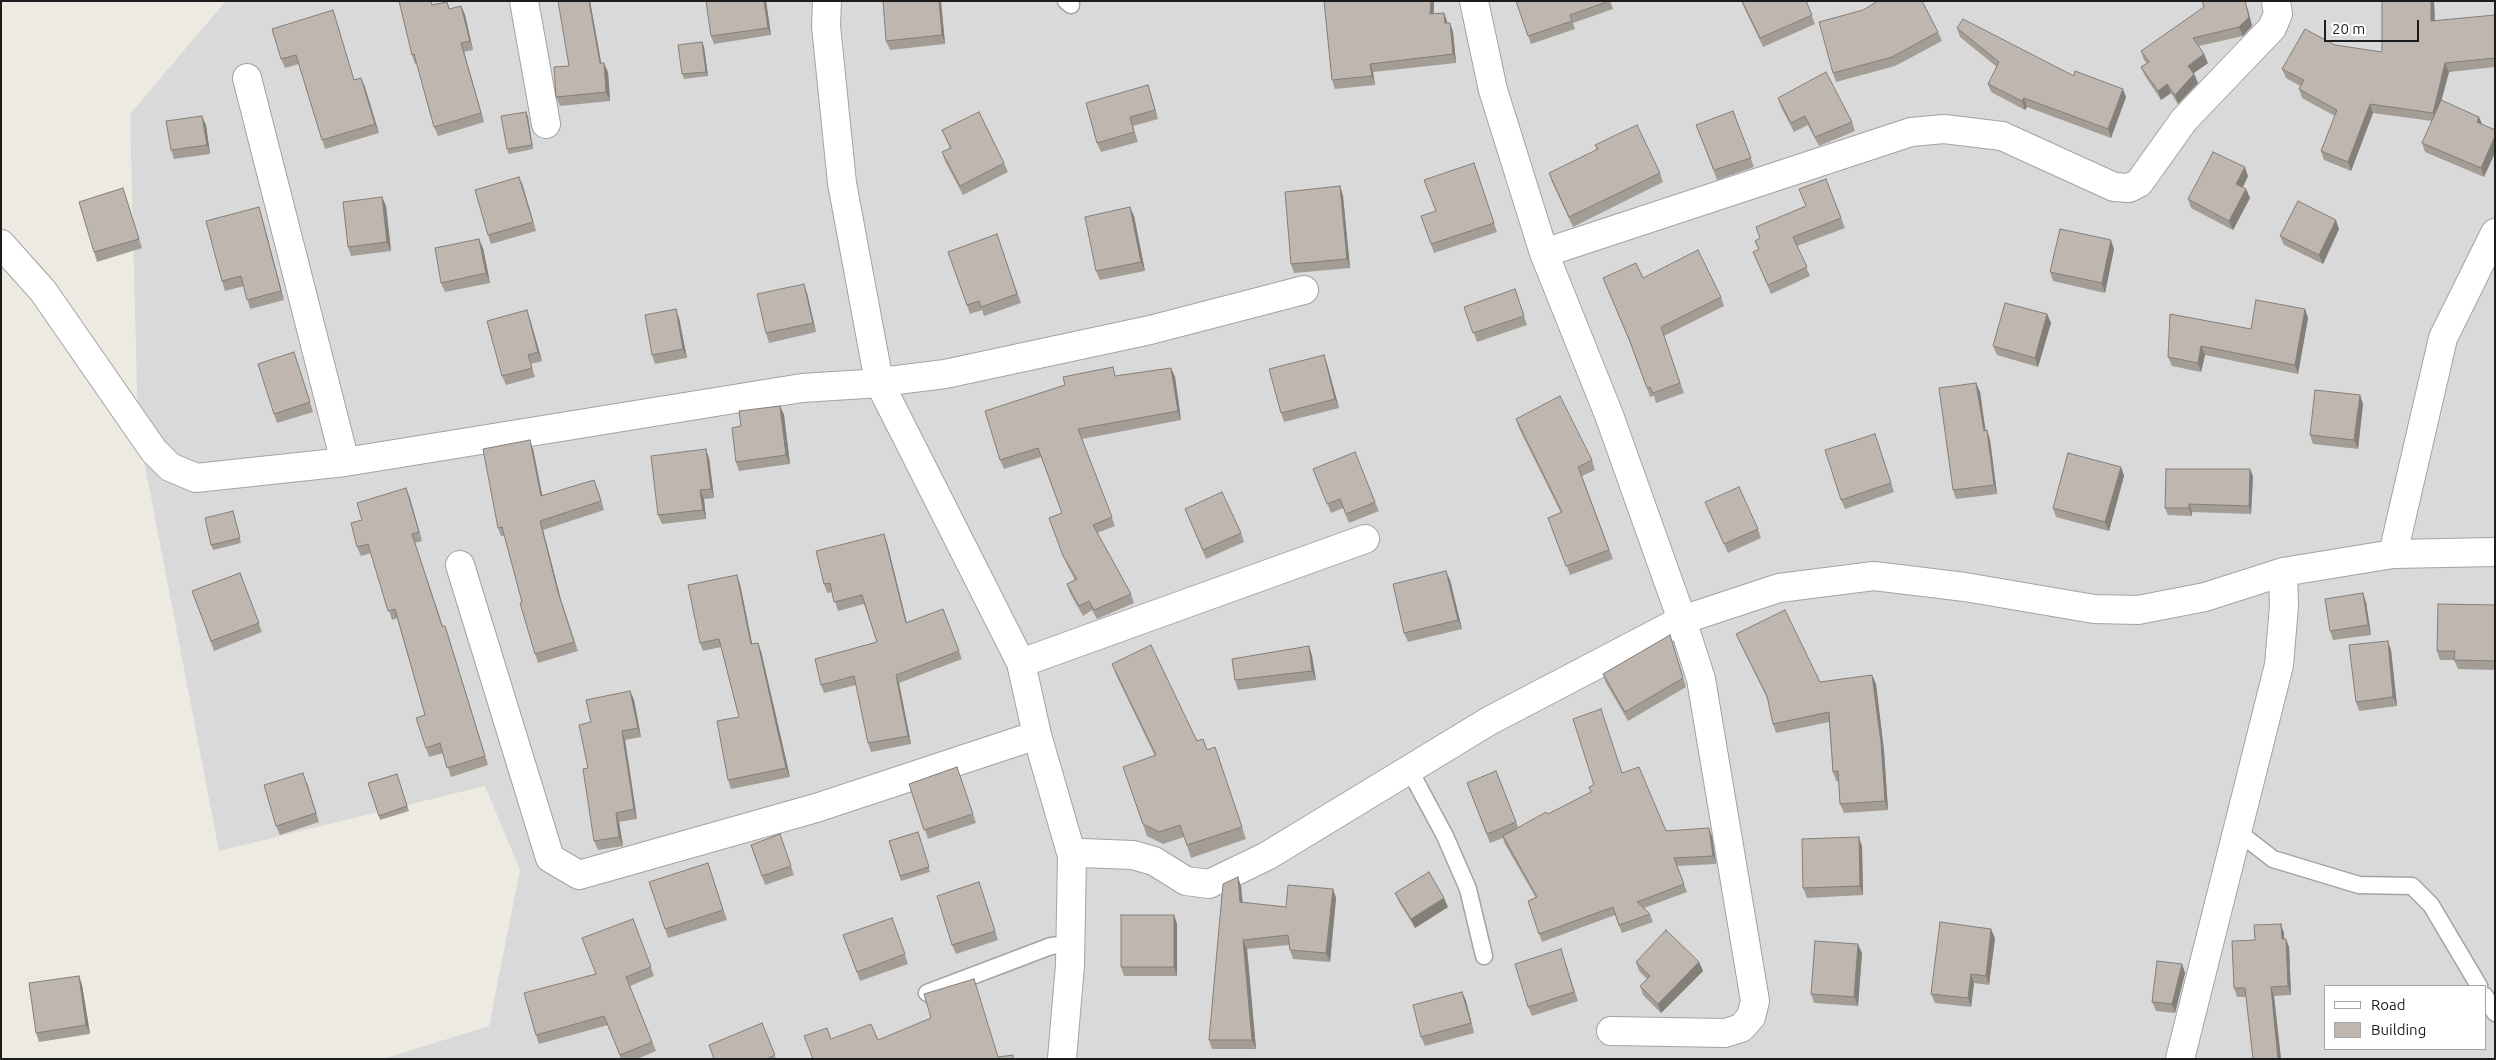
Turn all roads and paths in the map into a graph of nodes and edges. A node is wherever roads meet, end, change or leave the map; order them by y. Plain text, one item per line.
1 (524, 1) edge
2 (827, 1) edge
3 (1474, 1) edge
4 (2276, 1) edge
5 (247, 78) dead end
6 (546, 124) dead end
7 (2495, 233) edge
8 (1, 244) edge
9 (1544, 253) junction
10 (1304, 290) dead end
11 (879, 382) junction
12 (345, 462) junction
13 (1364, 539) dead end
14 (2495, 552) edge
15 (2393, 554) junction
16 (460, 565) dead end
17 (2283, 572) junction
18 (1682, 620) junction
19 (1021, 663) junction
20 (1037, 735) junction
21 (1409, 769) junction
22 (2237, 831) junction
23 (1072, 856) junction
24 (1070, 944) junction
25 (1484, 956) dead end
26 (2478, 985) edge
27 (927, 992) edge
28 (2486, 998) edge
29 (2495, 1014) edge
30 (1611, 1031) dead end
31 (1062, 1059) edge
32 (2180, 1059) edge

1 - 6 street
2 - 11 street
3 - 9 street
4 - 9 street
5 - 12 street
7 - 15 street
8 - 12 street
9 - 18 street
10 - 11 street
11 - 12 street
11 - 19 street
13 - 19 street
14 - 15 street
15 - 17 street
16 - 20 street
17 - 18 street
17 - 22 street
18 - 21 street
18 - 30 street
19 - 20 street
20 - 23 street
21 - 23 street
21 - 25 lane
22 - 26 lane
22 - 32 street
23 - 24 street
24 - 27 lane
24 - 31 street
28 - 29 lane

